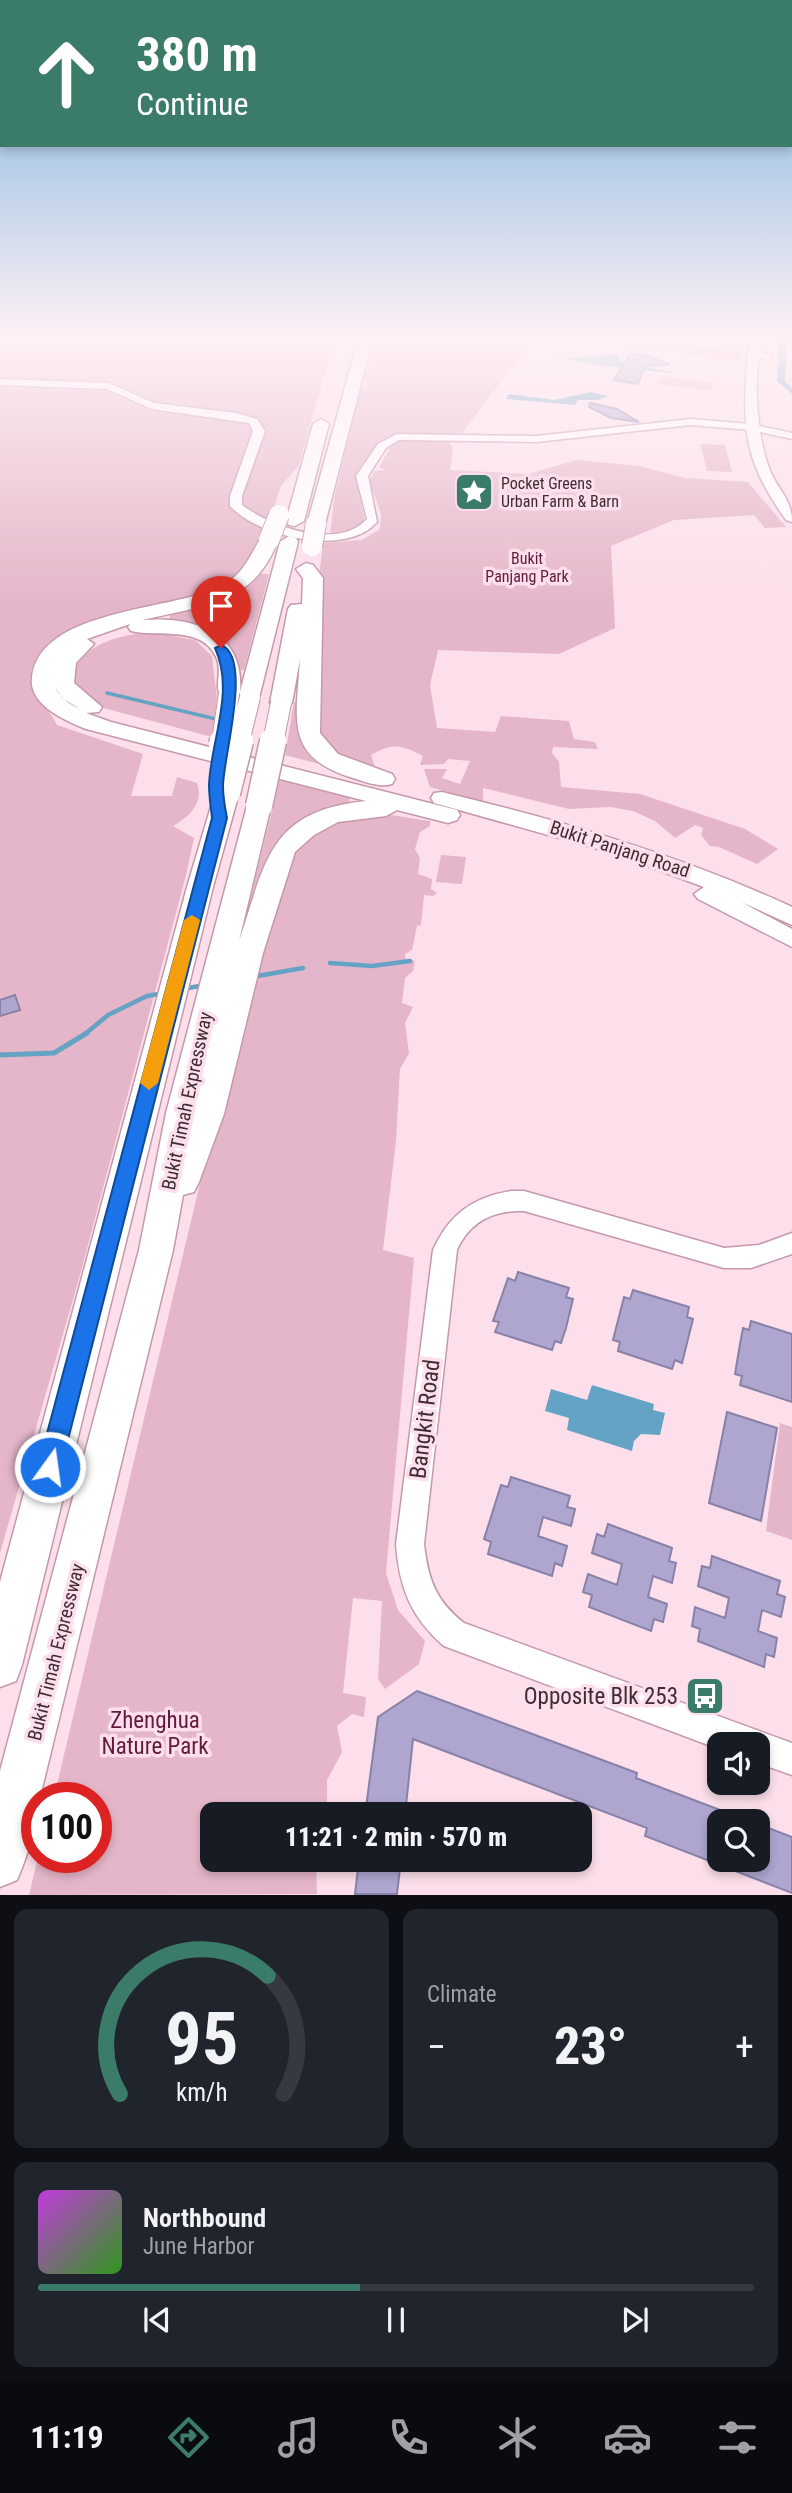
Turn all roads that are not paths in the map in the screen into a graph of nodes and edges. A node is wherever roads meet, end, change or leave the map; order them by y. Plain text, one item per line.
1 (256, 425) edge
2 (321, 425) edge
3 (340, 425) edge
4 (649, 425) edge
5 (717, 425) edge
6 (758, 425) edge
7 (758, 429) junction
8 (792, 436) edge
9 (792, 500) edge
10 (792, 517) edge
11 (279, 541) junction
12 (306, 569) junction
13 (240, 695) junction
14 (344, 785) junction
15 (445, 807) junction
16 (792, 917) edge
17 (792, 939) edge
18 (235, 952) junction
19 (792, 1243) edge
20 (0, 1665) edge
21 (717, 1732) edge
22 (770, 1751) edge
23 (792, 1759) edge
24 (0, 1863) edge

1 - 4 street
2 - 11 highway, Bukit Timah Expressway
3 - 12 highway, bridge
5 - 7 street
6 - 7 main road
7 - 8 street
7 - 9 main road
7 - 10 main road
11 - 13 highway, Bukit Timah Expressway
11 - 14 highway
12 - 14 highway
12 - 18 highway, bridge
13 - 14 highway
13 - 20 highway, Bukit Timah Expressway, bridge
14 - 15 highway
14 - 15 highway
14 - 18 highway
15 - 16 main road, Bukit Panjang Road
15 - 17 main road, Bukit Panjang Road
18 - 24 highway, Bukit Timah Expressway
19 - 21 street, Bangkit Road
22 - 23 street

